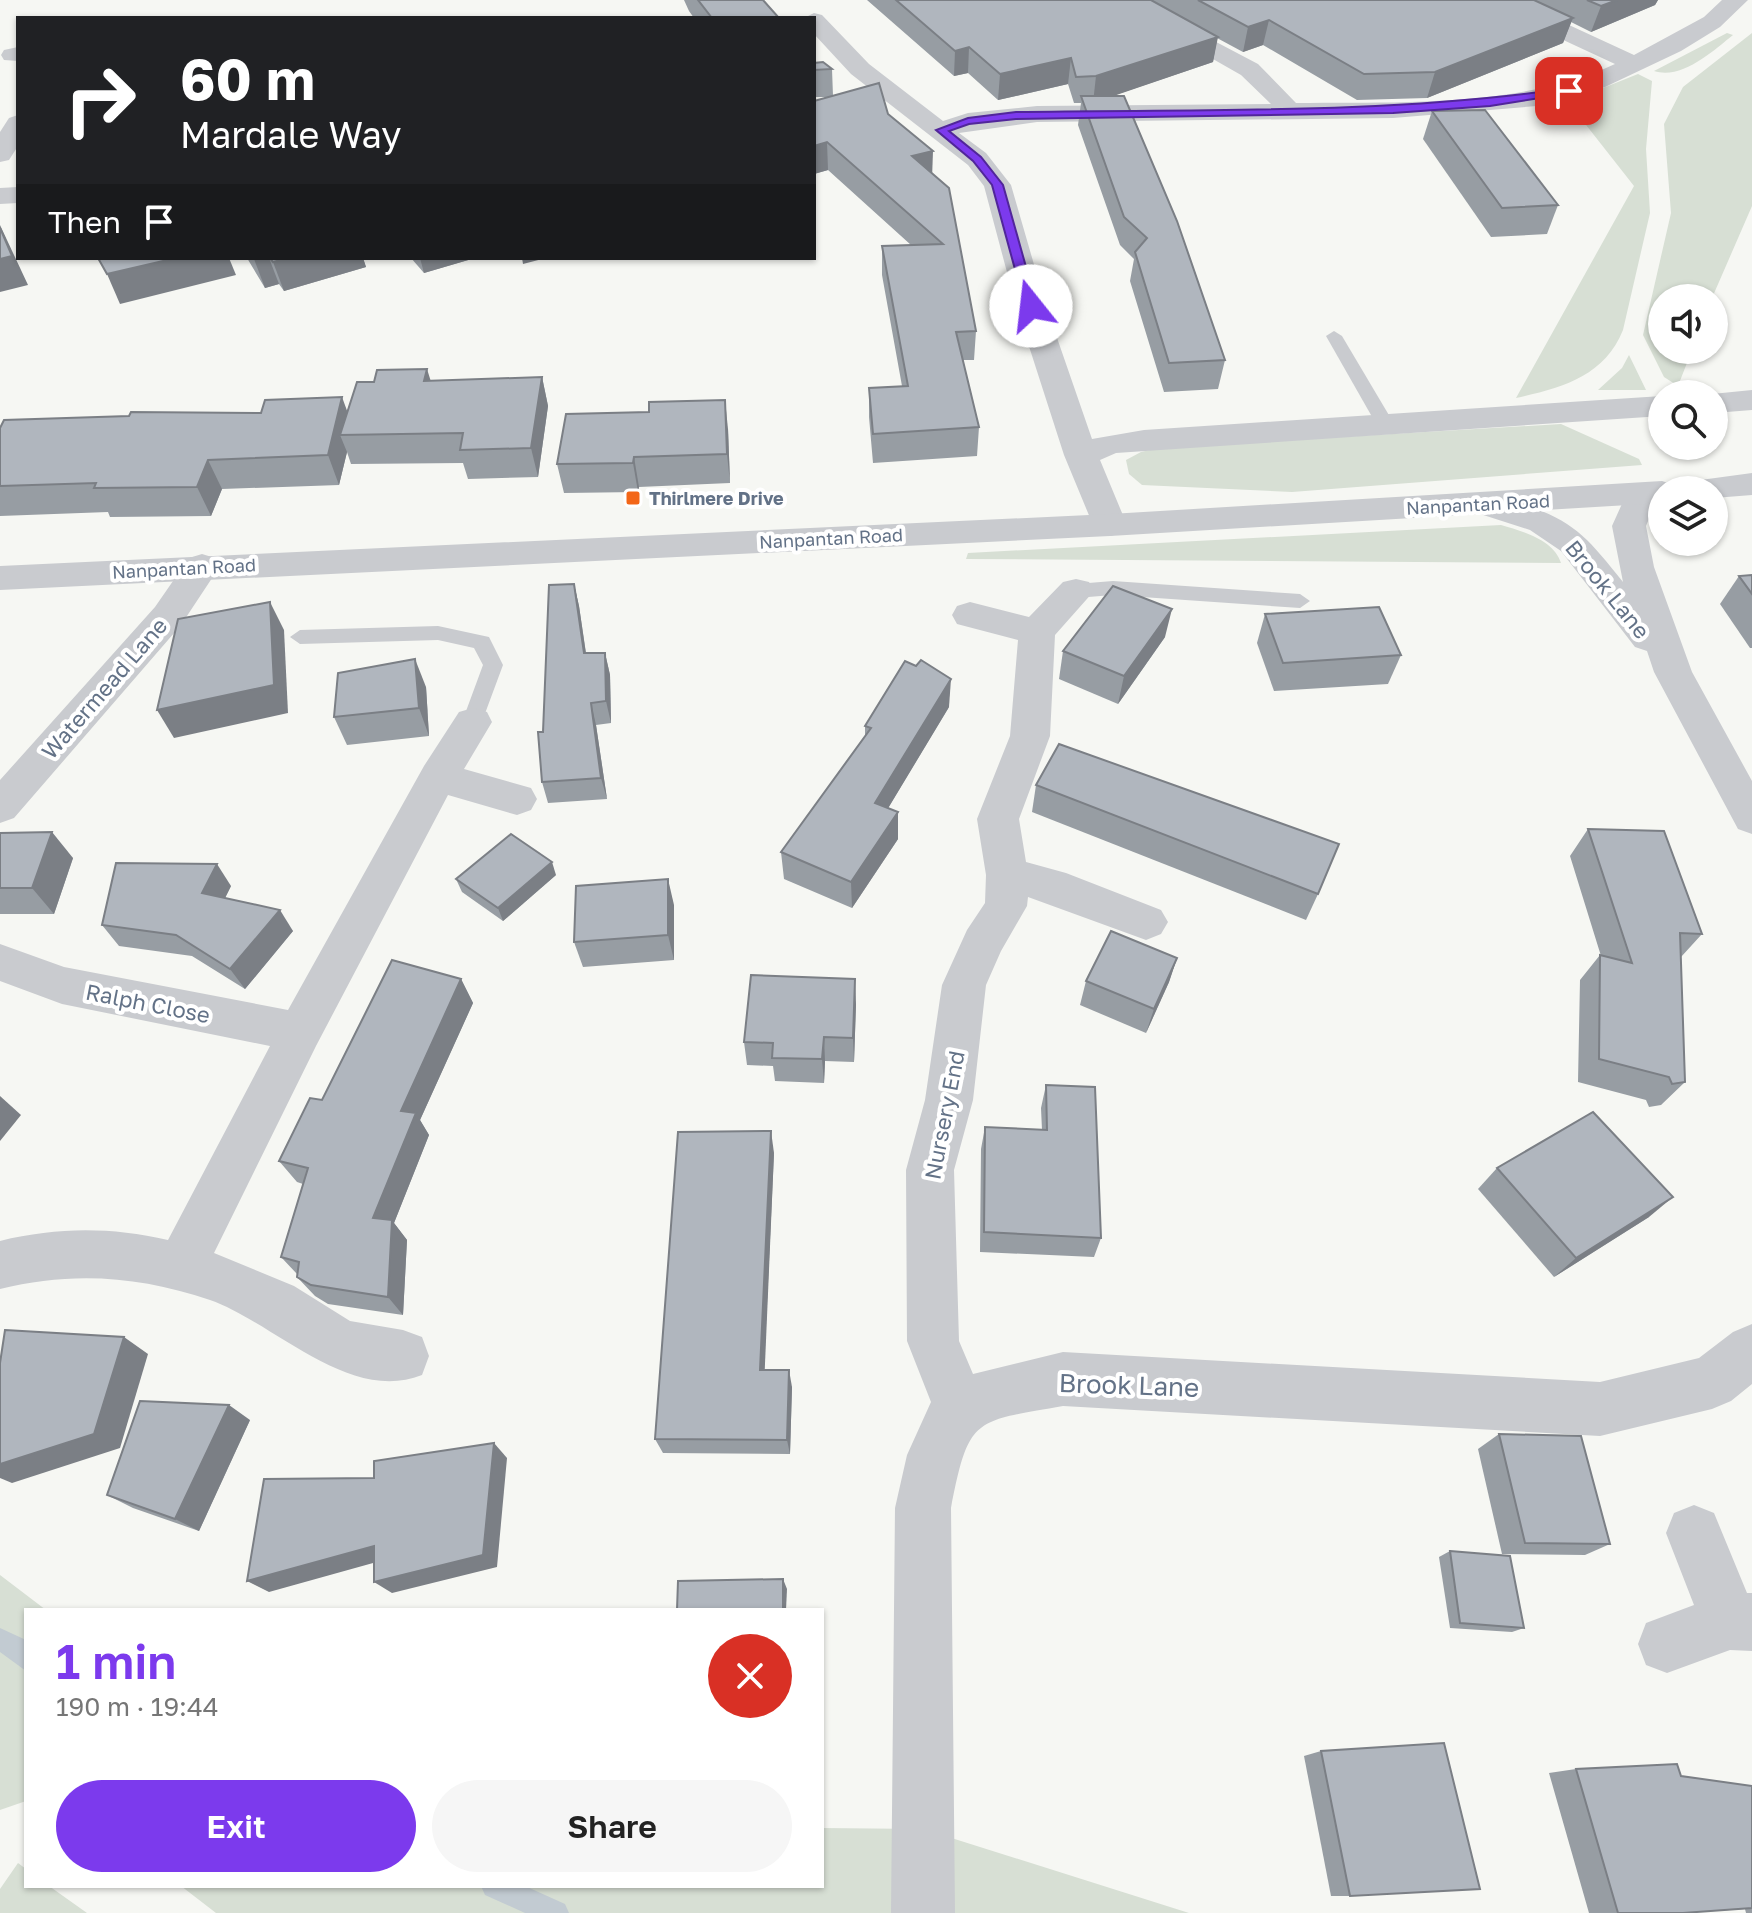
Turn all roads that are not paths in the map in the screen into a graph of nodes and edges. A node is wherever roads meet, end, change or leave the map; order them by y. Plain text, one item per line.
1 (1496, 0) edge
2 (1736, 0) edge
3 (1140, 8) edge
4 (816, 22) edge
5 (1633, 63) junction
6 (860, 69) junction
7 (829, 78) edge
8 (1289, 112) junction
9 (16, 126) edge
10 (941, 130) junction
11 (0, 154) edge
12 (1334, 336) dead end
13 (1752, 400) edge
14 (1728, 402) edge
15 (1648, 407) edge
16 (1384, 422) junction
17 (1081, 455) junction
18 (1752, 484) edge
19 (1728, 486) edge
20 (1648, 493) edge
21 (1648, 499) edge
22 (1486, 504) junction
23 (1110, 525) junction
24 (202, 566) junction
25 (0, 578) edge
26 (1076, 591) joint
27 (1300, 601) dead end
28 (970, 615) dead end
29 (1037, 632) junction
30 (300, 637) dead end
31 (1673, 672) junction
32 (473, 722) joint
33 (438, 777) junction
34 (517, 799) dead end
35 (0, 807) edge
36 (1752, 818) edge
37 (1007, 875) junction
38 (1146, 922) dead end
39 (0, 962) edge
40 (300, 1032) junction
41 (0, 1265) edge
42 (182, 1265) junction
43 (1752, 1350) edge
44 (403, 1356) dead end
45 (960, 1408) junction
46 (1694, 1533) dead end
47 (1741, 1621) edge
48 (1667, 1644) dead end
49 (923, 1913) edge

1 - 5 street
2 - 5 street
3 - 8 street
4 - 6 street
5 - 8 street
6 - 7 street
6 - 10 street
8 - 10 street
9 - 11 street
10 - 17 street
12 - 16 lane
13 - 14 street
15 - 16 street
16 - 17 street
17 - 23 street
18 - 19 street
20 - 22 street, Nanpantan Road
21 - 31 street, Brook Lane
22 - 23 street, Nanpantan Road
22 - 31 street, Brook Lane
23 - 24 street, Nanpantan Road
24 - 25 street, Nanpantan Road
24 - 35 street, Watermead Lane
26 - 27 lane
26 - 29 street
28 - 29 street
29 - 37 street, Nursery End
30 - 32 lane
31 - 36 street, Brook Lane
32 - 33 street
33 - 34 street
33 - 40 street
37 - 38 street
37 - 45 street, Nursery End
39 - 40 street, Ralph Close
40 - 42 street
41 - 42 street
42 - 44 street
43 - 45 street, Brook Lane
45 - 49 street
46 - 47 street
47 - 48 street

